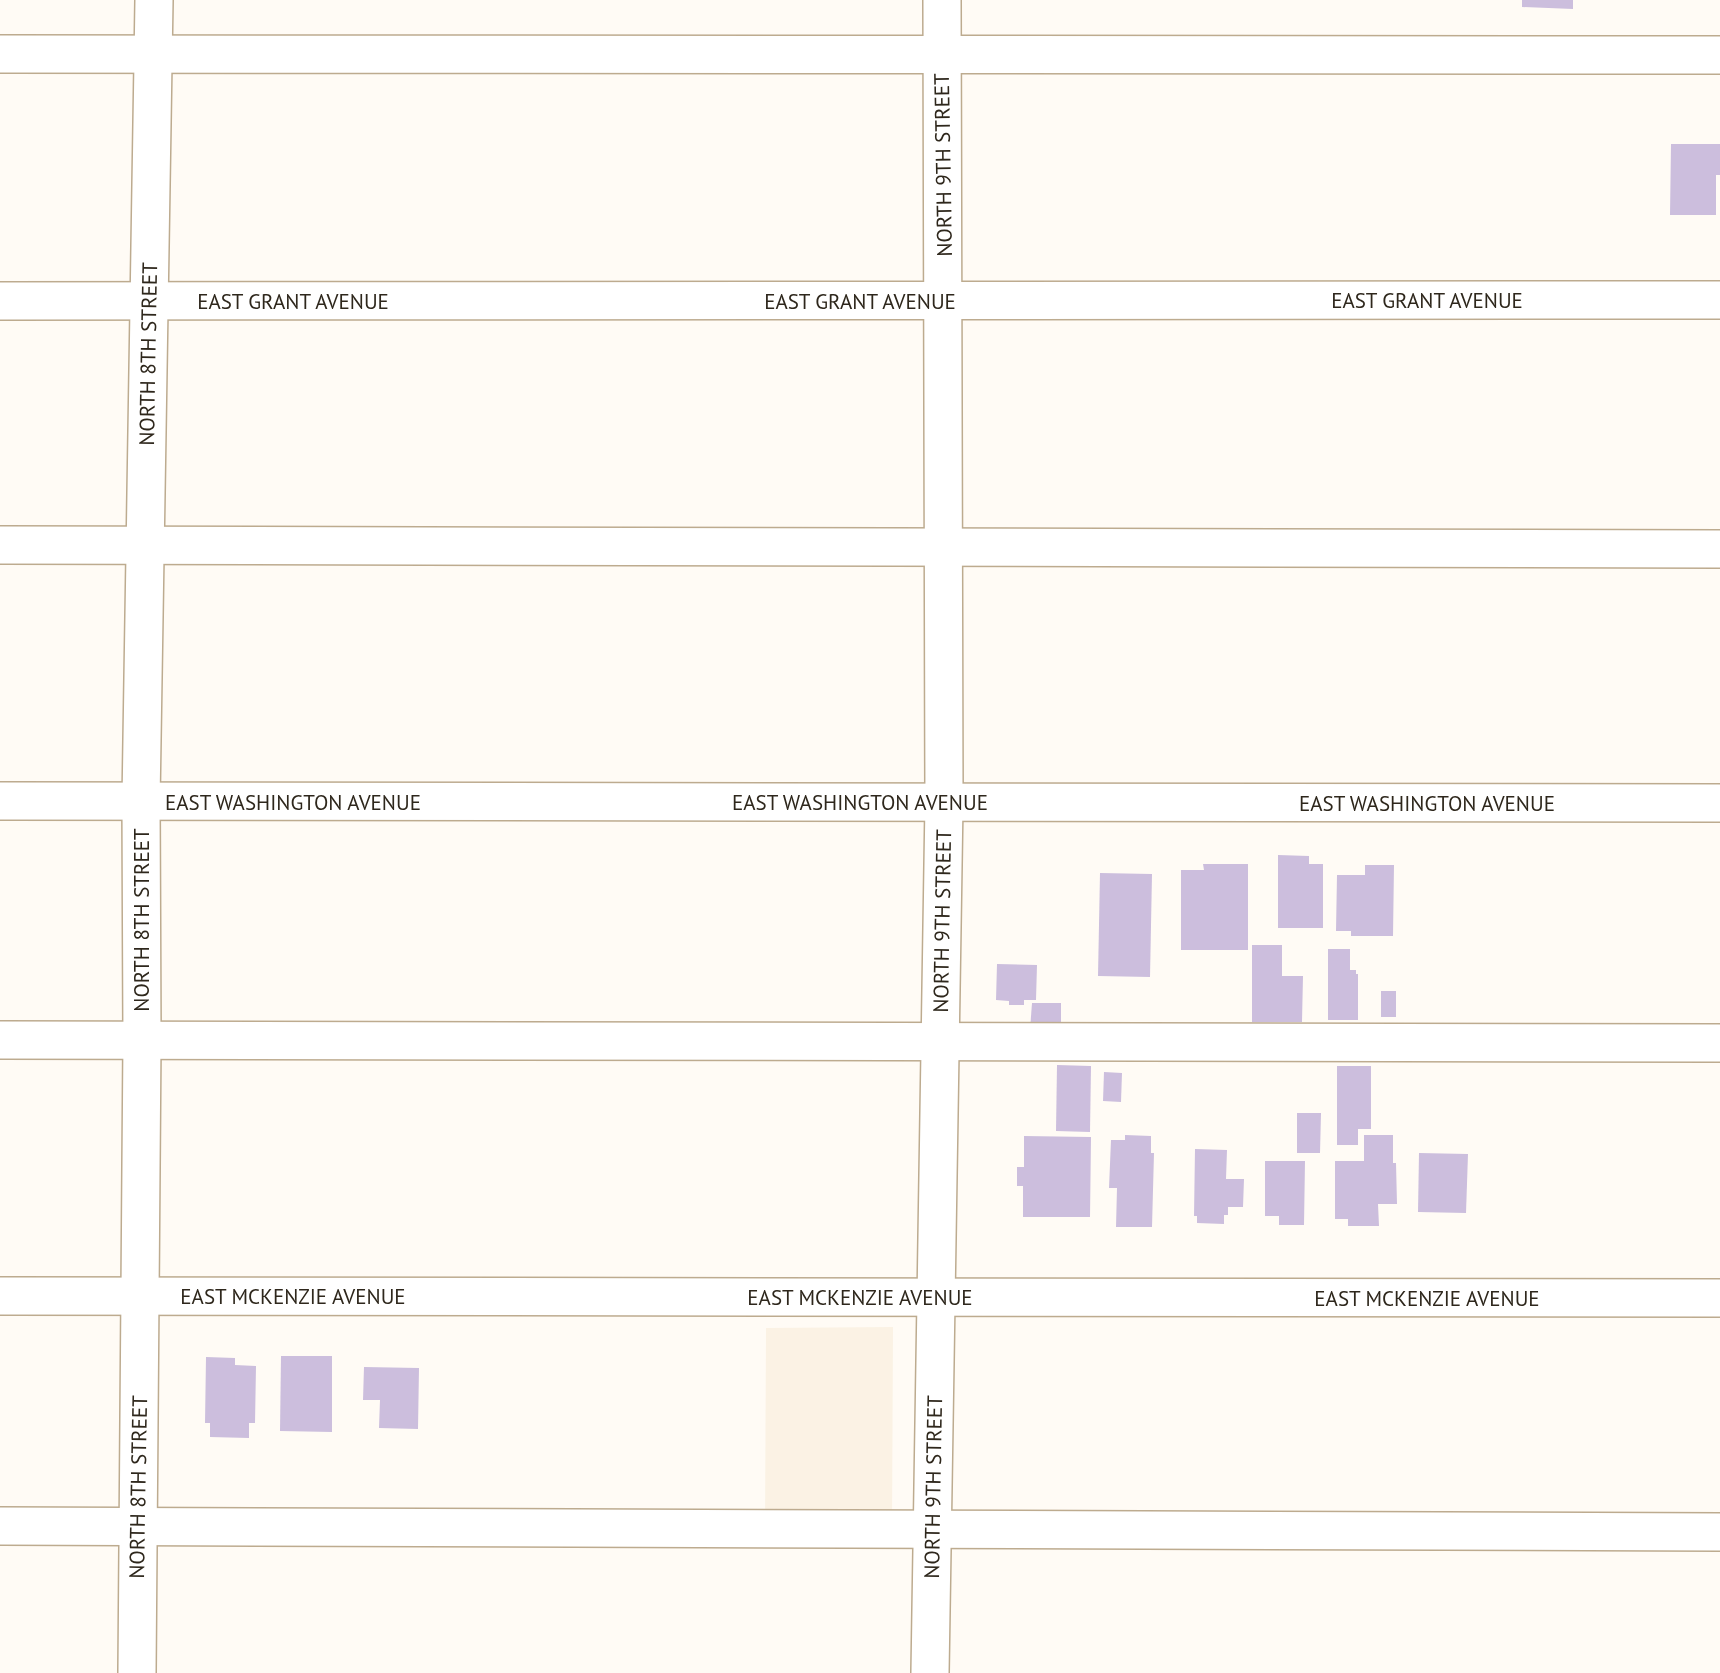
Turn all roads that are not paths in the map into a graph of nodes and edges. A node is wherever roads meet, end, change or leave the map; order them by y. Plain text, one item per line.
1 (154, 0) edge
2 (942, 0) edge
3 (0, 54) edge
4 (155, 54) junction
5 (942, 54) junction
6 (1720, 55) edge
7 (1720, 300) edge
8 (0, 301) edge
9 (148, 301) junction
10 (944, 301) junction
11 (0, 545) edge
12 (146, 545) junction
13 (944, 548) junction
14 (1720, 549) edge
15 (0, 801) edge
16 (141, 802) junction
17 (944, 803) junction
18 (1720, 803) edge
19 (0, 1040) edge
20 (142, 1040) junction
21 (940, 1043) junction
22 (1720, 1043) edge
23 (0, 1296) edge
24 (140, 1296) junction
25 (937, 1297) junction
26 (1720, 1298) edge
27 (0, 1526) edge
28 (137, 1527) junction
29 (933, 1530) junction
30 (1720, 1532) edge
31 (137, 1673) edge
32 (930, 1673) edge

1 - 4 street, NORTH 8TH STREET
2 - 5 street, NORTH 9TH STREET
3 - 4 street
4 - 5 street
4 - 9 street, NORTH 8TH STREET
5 - 6 street
5 - 10 street, NORTH 9TH STREET
7 - 10 street, EAST GRANT AVENUE
8 - 9 street, EAST GRANT AVENUE
9 - 10 street, EAST GRANT AVENUE
9 - 12 street, NORTH 8TH STREET
10 - 13 street, NORTH 9TH STREET
11 - 12 street
12 - 13 street
12 - 16 street, NORTH 8TH STREET
13 - 14 street
13 - 17 street, NORTH 9TH STREET
15 - 16 street, EAST WASHINGTON AVENUE
16 - 17 street, EAST WASHINGTON AVENUE
16 - 20 street, NORTH 8TH STREET
17 - 18 street, EAST WASHINGTON AVENUE
17 - 21 street, NORTH 9TH STREET
19 - 20 street
20 - 21 street
20 - 24 street, NORTH 8TH STREET
21 - 22 street
21 - 25 street, NORTH 9TH STREET
23 - 24 street, EAST MCKENZIE AVENUE
24 - 25 street, EAST MCKENZIE AVENUE
24 - 28 street, NORTH 8TH STREET
25 - 26 street, EAST MCKENZIE AVENUE
25 - 29 street, NORTH 9TH STREET
27 - 28 street
28 - 29 street
28 - 31 street, NORTH 8TH STREET
29 - 30 street
29 - 32 street, NORTH 9TH STREET

